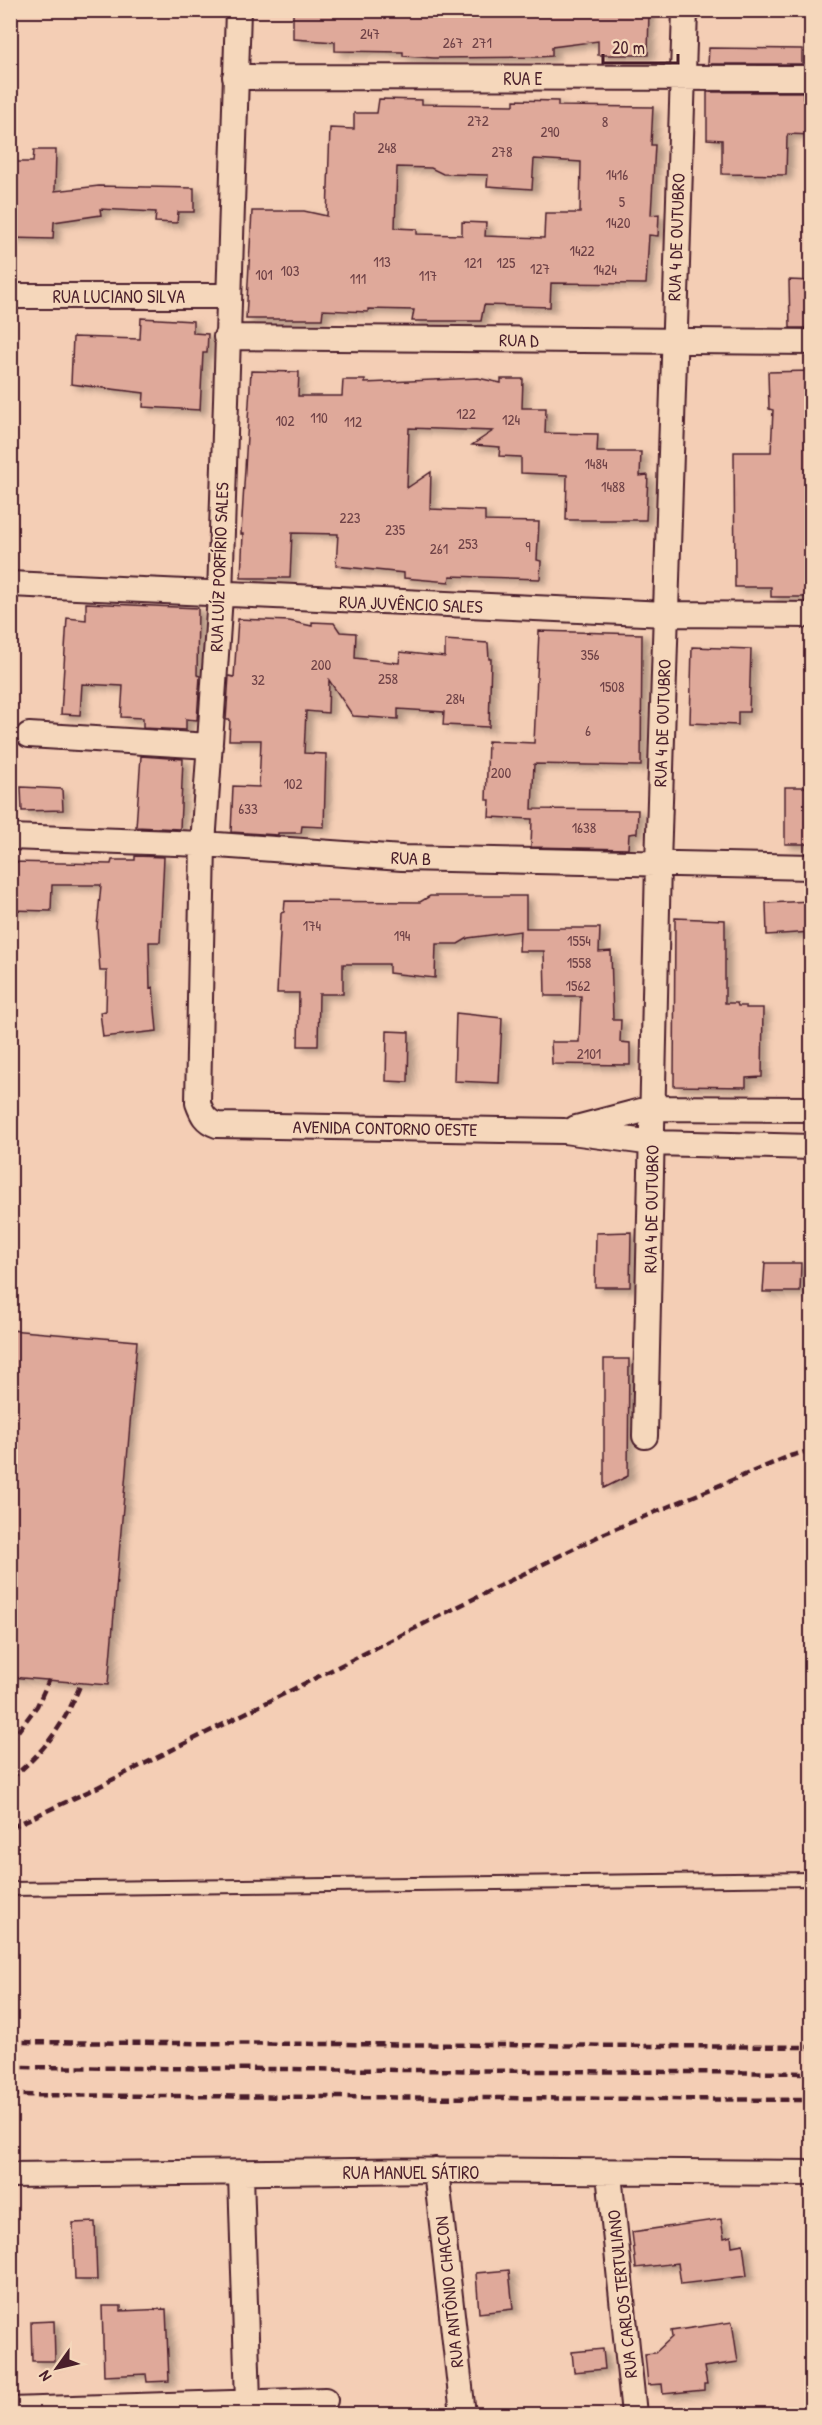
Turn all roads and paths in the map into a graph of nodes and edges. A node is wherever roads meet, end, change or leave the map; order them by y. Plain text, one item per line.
1 (238, 10) edge
2 (685, 10) edge
3 (235, 77) junction
4 (681, 78) junction
5 (812, 78) edge
6 (10, 296) edge
7 (228, 296) junction
8 (226, 337) junction
9 (673, 341) junction
10 (812, 342) edge
11 (10, 584) edge
12 (220, 596) junction
13 (666, 614) junction
14 (812, 615) edge
15 (29, 735) dead end
16 (210, 746) junction
17 (10, 837) edge
18 (203, 844) junction
19 (658, 864) junction
20 (812, 867) edge
21 (652, 1108) junction
22 (812, 1108) edge
23 (208, 1122) joint
24 (564, 1131) junction
25 (653, 1143) junction
26 (812, 1147) edge
27 (645, 1436) dead end
28 (812, 1879) edge
29 (10, 1889) edge
30 (436, 2170) junction
31 (609, 2174) junction
32 (812, 2174) edge
33 (10, 2175) edge
34 (241, 2175) junction
35 (326, 2400) dead end
36 (248, 2402) junction
37 (10, 2410) edge
38 (463, 2415) edge
39 (634, 2415) edge

1 - 3 street, RUA LUÍZ PORFÍRIO SALES
2 - 4 street, RUA 4 DE OUTUBRO
3 - 4 street, RUA E
3 - 7 street, RUA LUÍZ PORFÍRIO SALES
4 - 5 street, RUA E
4 - 9 street, RUA 4 DE OUTUBRO
6 - 7 street, RUA LUCIANO SILVA
7 - 8 street, RUA LUÍZ PORFÍRIO SALES
8 - 9 street, RUA D
8 - 12 street, RUA LUÍZ PORFÍRIO SALES
9 - 10 street, RUA D
9 - 13 street, RUA 4 DE OUTUBRO
11 - 12 street, RUA JUVÊNCIO SALES
12 - 13 street, RUA JUVÊNCIO SALES
12 - 16 street, RUA LUÍZ PORFÍRIO SALES
13 - 14 street, RUA JUVÊNCIO SALES
13 - 19 street, RUA 4 DE OUTUBRO
15 - 16 street
16 - 18 street, RUA LUÍZ PORFÍRIO SALES
17 - 18 street, RUA B
18 - 19 street, RUA B
18 - 23 street, RUA LUÍZ PORFÍRIO SALES
19 - 20 street, RUA B
19 - 21 street, RUA 4 DE OUTUBRO
21 - 22 street, AVENIDA CONTORNO OESTE
21 - 24 street, AVENIDA CONTORNO OESTE
21 - 25 street, RUA 4 DE OUTUBRO
23 - 24 street, AVENIDA CONTORNO OESTE
24 - 25 street, AVENIDA CONTORNO OESTE
25 - 26 street, AVENIDA CONTORNO OESTE
25 - 27 street, RUA 4 DE OUTUBRO
28 - 29 lane
30 - 31 street, RUA MANUEL SÁTIRO
30 - 34 street, RUA MANUEL SÁTIRO
30 - 38 street, RUA ANTÔNIO CHACON
31 - 32 street, RUA MANUEL SÁTIRO
31 - 39 street, RUA CARLOS TERTULIANO
33 - 34 street, RUA MANUEL SÁTIRO
34 - 36 street
35 - 36 street
36 - 37 street

